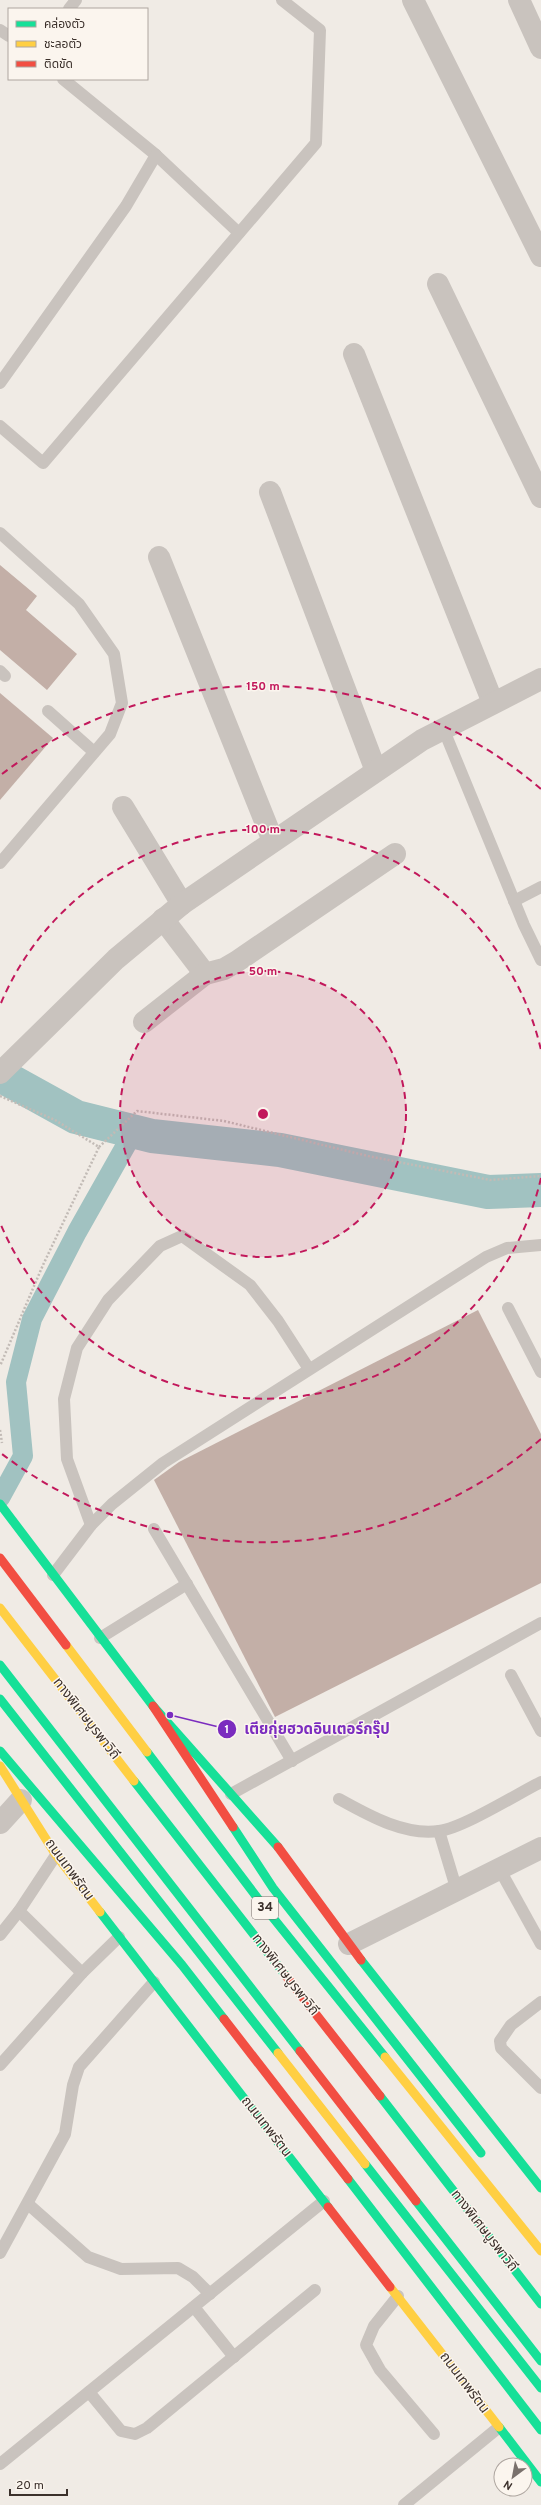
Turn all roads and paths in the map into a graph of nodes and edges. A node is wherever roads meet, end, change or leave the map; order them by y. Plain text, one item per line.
1 (76, 0) edge
2 (282, 0) edge
3 (413, 0) edge
4 (519, 0) edge
5 (70, 8) edge
6 (541, 48) edge
7 (64, 80) edge
8 (156, 155) junction
9 (239, 233) junction
10 (541, 256) edge
11 (438, 284) dead end
12 (354, 354) dead end
13 (0, 383) edge
14 (0, 426) edge
15 (270, 492) dead end
16 (541, 497) edge
17 (0, 533) edge
18 (159, 557) dead end
19 (541, 680) edge
20 (493, 703) junction
21 (48, 711) dead end
22 (443, 728) junction
23 (94, 752) junction
24 (376, 771) junction
25 (123, 807) dead end
26 (273, 841) junction
27 (394, 854) dead end
28 (0, 863) edge
29 (541, 887) edge
30 (514, 901) junction
31 (182, 904) junction
32 (163, 920) junction
33 (541, 960) edge
34 (205, 974) junction
35 (144, 1022) dead end
36 (2, 1071) edge
37 (0, 1096) edge
38 (99, 1147) junction
39 (541, 1176) edge
40 (541, 1246) edge
41 (508, 1308) dead end
42 (537, 1355) edge
43 (0, 1366) edge
44 (310, 1369) junction
45 (541, 1372) edge
46 (0, 1430) edge
47 (2, 1443) dead end
48 (0, 1504) edge
49 (91, 1524) junction
50 (154, 1529) dead end
51 (0, 1558) edge
52 (53, 1575) junction
53 (187, 1584) junction
54 (0, 1608) edge
55 (541, 1623) edge
56 (100, 1638) junction
57 (0, 1665) edge
58 (511, 1675) dead end
59 (0, 1699) edge
60 (154, 1706) junction
61 (541, 1731) edge
62 (292, 1761) junction
63 (1, 1765) edge
64 (541, 1782) edge
65 (231, 1794) junction
66 (338, 1799) dead end
67 (21, 1800) junction
68 (0, 1823) edge
69 (439, 1831) junction
70 (541, 1848) edge
71 (56, 1855) junction
72 (500, 1870) junction
73 (457, 1891) junction
74 (19, 1911) junction
75 (0, 1935) edge
76 (119, 1937) junction
77 (349, 1944) junction
78 (541, 1944) edge
79 (82, 1973) junction
80 (154, 1982) junction
81 (541, 2002) edge
82 (0, 2065) edge
83 (541, 2088) edge
84 (488, 2162) dead end
85 (541, 2188) edge
86 (324, 2201) junction
87 (28, 2204) junction
88 (541, 2251) edge
89 (0, 2253) edge
90 (315, 2290) dead end
91 (210, 2294) junction
92 (398, 2296) junction
93 (541, 2304) edge
94 (194, 2307) junction
95 (234, 2357) junction
96 (541, 2360) edge
97 (541, 2388) edge
98 (89, 2392) junction
99 (498, 2428) junction
100 (541, 2430) edge
101 (434, 2434) dead end
102 (0, 2464) edge
103 (541, 2482) edge
104 (404, 2505) edge

1 - 5 lane
2 - 9 lane
3 - 10 street
4 - 6 street
7 - 8 lane
8 - 9 lane
8 - 13 lane
9 - 14 lane
11 - 16 street
12 - 20 street
15 - 24 street
17 - 23 lane
18 - 26 street
19 - 20 street
20 - 22 street
21 - 23 lane
22 - 24 street
22 - 30 lane
23 - 28 lane
24 - 26 street
25 - 31 street
26 - 31 street
27 - 34 street
29 - 30 lane
30 - 33 lane
31 - 32 street
32 - 34 street
32 - 36 street
34 - 35 street
37 - 38 path
38 - 39 path
38 - 43 path
40 - 44 lane
41 - 42 lane
42 - 45 lane
44 - 49 lane
44 - 49 lane
46 - 47 path
48 - 52 main road
49 - 52 lane
50 - 53 lane
51 - 88 main road, 34
52 - 56 main road
53 - 56 lane
53 - 62 lane
54 - 93 main road, ทางพิเศษบูรพาวิถี
55 - 62 lane
56 - 60 main road
57 - 96 main road
58 - 61 lane
59 - 97 main road
60 - 65 main road
60 - 84 main road
62 - 65 lane
63 - 67 main road, ถนนเทพรัตน
63 - 100 main road
64 - 69 lane
65 - 77 main road
66 - 69 lane
67 - 68 street
67 - 71 main road, ถนนเทพรัตน
69 - 73 lane
70 - 72 street
71 - 74 lane
71 - 76 main road, ถนนเทพรัตน
72 - 73 street
72 - 78 lane
73 - 77 street
74 - 75 lane
74 - 79 lane
76 - 79 lane
76 - 80 main road, ถนนเทพรัตน
77 - 85 main road
79 - 82 lane
80 - 86 main road, ถนนเทพรัตน
80 - 87 lane
81 - 83 lane
86 - 91 lane
86 - 92 main road, ถนนเทพรัตน
87 - 89 lane
87 - 91 lane
90 - 95 lane
91 - 94 lane
92 - 99 main road, ถนนเทพรัตน
92 - 101 lane
94 - 95 lane
94 - 98 lane
95 - 98 lane
98 - 102 lane
99 - 103 main road, ถนนเทพรัตน
99 - 104 lane

